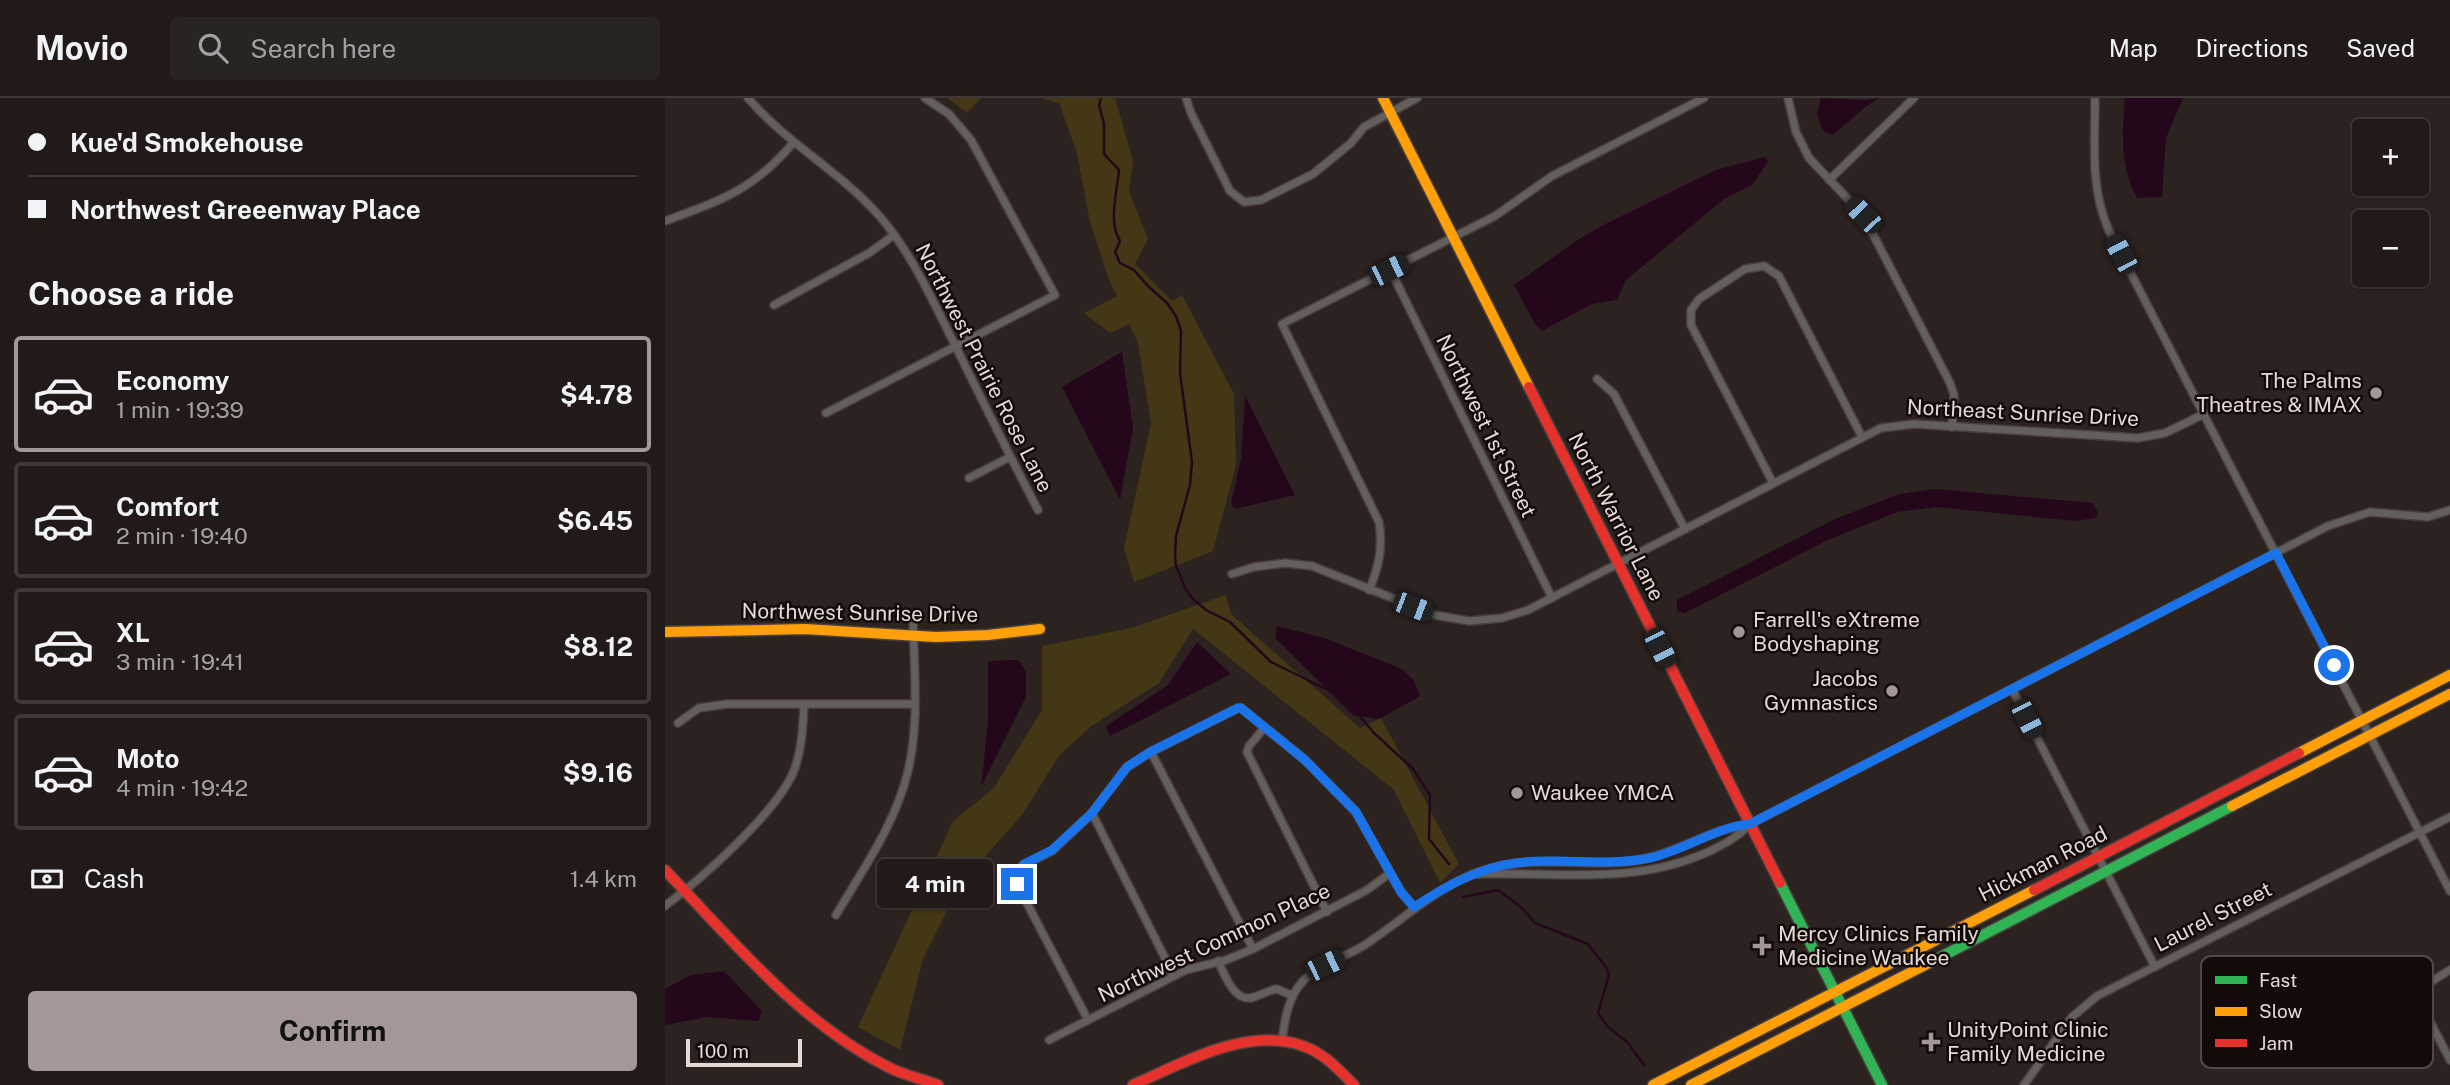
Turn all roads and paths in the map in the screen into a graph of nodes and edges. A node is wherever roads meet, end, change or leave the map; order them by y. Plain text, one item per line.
1 (748, 98) edge
2 (925, 98) edge
3 (1186, 98) edge
4 (1383, 98) edge
5 (1417, 98) edge
6 (1704, 98) edge
7 (1788, 98) edge
8 (1914, 98) edge
9 (2095, 98) edge
10 (1390, 112) junction
11 (793, 143) junction
12 (1829, 180) junction
13 (665, 220) edge
14 (894, 235) junction
15 (1453, 238) junction
16 (1389, 270) junction
17 (774, 305) dead end
18 (956, 348) junction
19 (1597, 379) dead end
20 (827, 413) dead end
21 (2204, 414) junction
22 (1952, 427) junction
23 (1862, 437) junction
24 (1010, 457) junction
25 (969, 478) dead end
26 (1773, 483) junction
27 (2450, 509) edge
28 (1038, 510) dead end
29 (1685, 529) junction
30 (2276, 553) junction
31 (1618, 563) junction
32 (1232, 574) dead end
33 (1369, 590) junction
34 (1552, 598) junction
35 (913, 619) dead end
36 (1039, 629) dead end
37 (665, 633) edge
38 (913, 636) junction
39 (2450, 676) edge
40 (2012, 689) junction
41 (2450, 694) edge
42 (804, 704) junction
43 (914, 704) junction
44 (2362, 722) junction
45 (678, 723) dead end
46 (1265, 727) junction
47 (2370, 736) junction
48 (1150, 752) junction
49 (1092, 813) junction
50 (2450, 817) edge
51 (1750, 824) junction
52 (2419, 832) junction
53 (2098, 858) junction
54 (665, 870) edge
55 (2106, 871) junction
56 (1390, 873) junction
57 (1472, 874) junction
58 (2450, 891) edge
59 (684, 892) junction
60 (665, 906) edge
61 (1414, 907) junction
62 (1327, 912) junction
63 (836, 915) dead end
64 (1253, 949) junction
65 (1218, 961) junction
66 (2155, 967) junction
67 (2450, 970) edge
68 (1174, 976) junction
69 (2433, 980) edge
70 (1835, 992) junction
71 (1293, 996) junction
72 (1843, 1007) junction
73 (1088, 1020) junction
74 (2433, 1027) edge
75 (1049, 1040) dead end
76 (1282, 1040) junction
77 (2450, 1060) edge
78 (938, 1085) edge
79 (1133, 1085) edge
80 (1354, 1085) edge
81 (1653, 1085) edge
82 (1691, 1085) edge
83 (1882, 1085) edge
84 (2024, 1085) edge

1 - 11 street, Northwest Prairie Rose Lane
2 - 18 street
3 - 10 street
4 - 10 main road, North Warrior Lane
5 - 10 street
6 - 15 street
7 - 12 street
8 - 12 street
9 - 21 street
10 - 15 main road, North Warrior Lane
11 - 13 street
11 - 14 street, Northwest Prairie Rose Lane
12 - 22 street
14 - 17 street
14 - 18 street, Northwest Prairie Rose Lane
15 - 16 street
15 - 31 main road, North Warrior Lane
16 - 33 street
16 - 34 street, Northwest 1st Street
18 - 20 street
18 - 24 street, Northwest Prairie Rose Lane
19 - 29 street
21 - 22 street, Northeast Sunrise Drive
21 - 30 street
22 - 23 street, Northeast Sunrise Drive
23 - 26 street, Northeast Sunrise Drive
23 - 26 street
24 - 25 street
24 - 28 street, Northwest Prairie Rose Lane
26 - 29 street, Northeast Sunrise Drive
27 - 30 street
29 - 31 street, Northeast Sunrise Drive
30 - 40 street
30 - 44 street
31 - 34 street
31 - 51 main road, North Warrior Lane
32 - 33 street
33 - 34 street
35 - 38 street
36 - 38 main road, Northwest Sunrise Drive
37 - 38 main road, Northwest Sunrise Drive
38 - 43 street
39 - 44 main road, Hickman Road
40 - 51 street
40 - 53 street
41 - 47 main road, Hickman Road
42 - 43 street
42 - 45 street
42 - 59 street
43 - 63 street
44 - 47 street
44 - 53 main road, Hickman Road
46 - 48 street
46 - 56 street
46 - 62 street
47 - 52 street
47 - 55 main road, Hickman Road
48 - 49 street
48 - 64 street
49 - 68 street
49 - 73 street
50 - 52 street, Laurel Street
51 - 57 street
51 - 57 street
51 - 70 main road, North Warrior Lane
52 - 58 street
52 - 66 street, Laurel Street
53 - 55 street
53 - 70 main road, Hickman Road
54 - 59 main road
55 - 66 street
55 - 72 main road, Hickman Road
56 - 61 street
56 - 62 street, Northwest Common Place
57 - 61 street
59 - 60 street
59 - 78 main road
61 - 71 street
62 - 64 street, Northwest Common Place
64 - 65 street, Northwest Common Place
65 - 68 street, Northwest Common Place
65 - 71 street
66 - 84 street, Laurel Street
67 - 69 street
68 - 73 street, Northwest Common Place
70 - 72 main road, North Warrior Lane
70 - 81 main road, Hickman Road
71 - 76 street
72 - 82 main road, Hickman Road
72 - 83 main road, North Warrior Lane
73 - 75 street, Northwest Common Place
74 - 77 street
76 - 79 main road
76 - 80 main road

